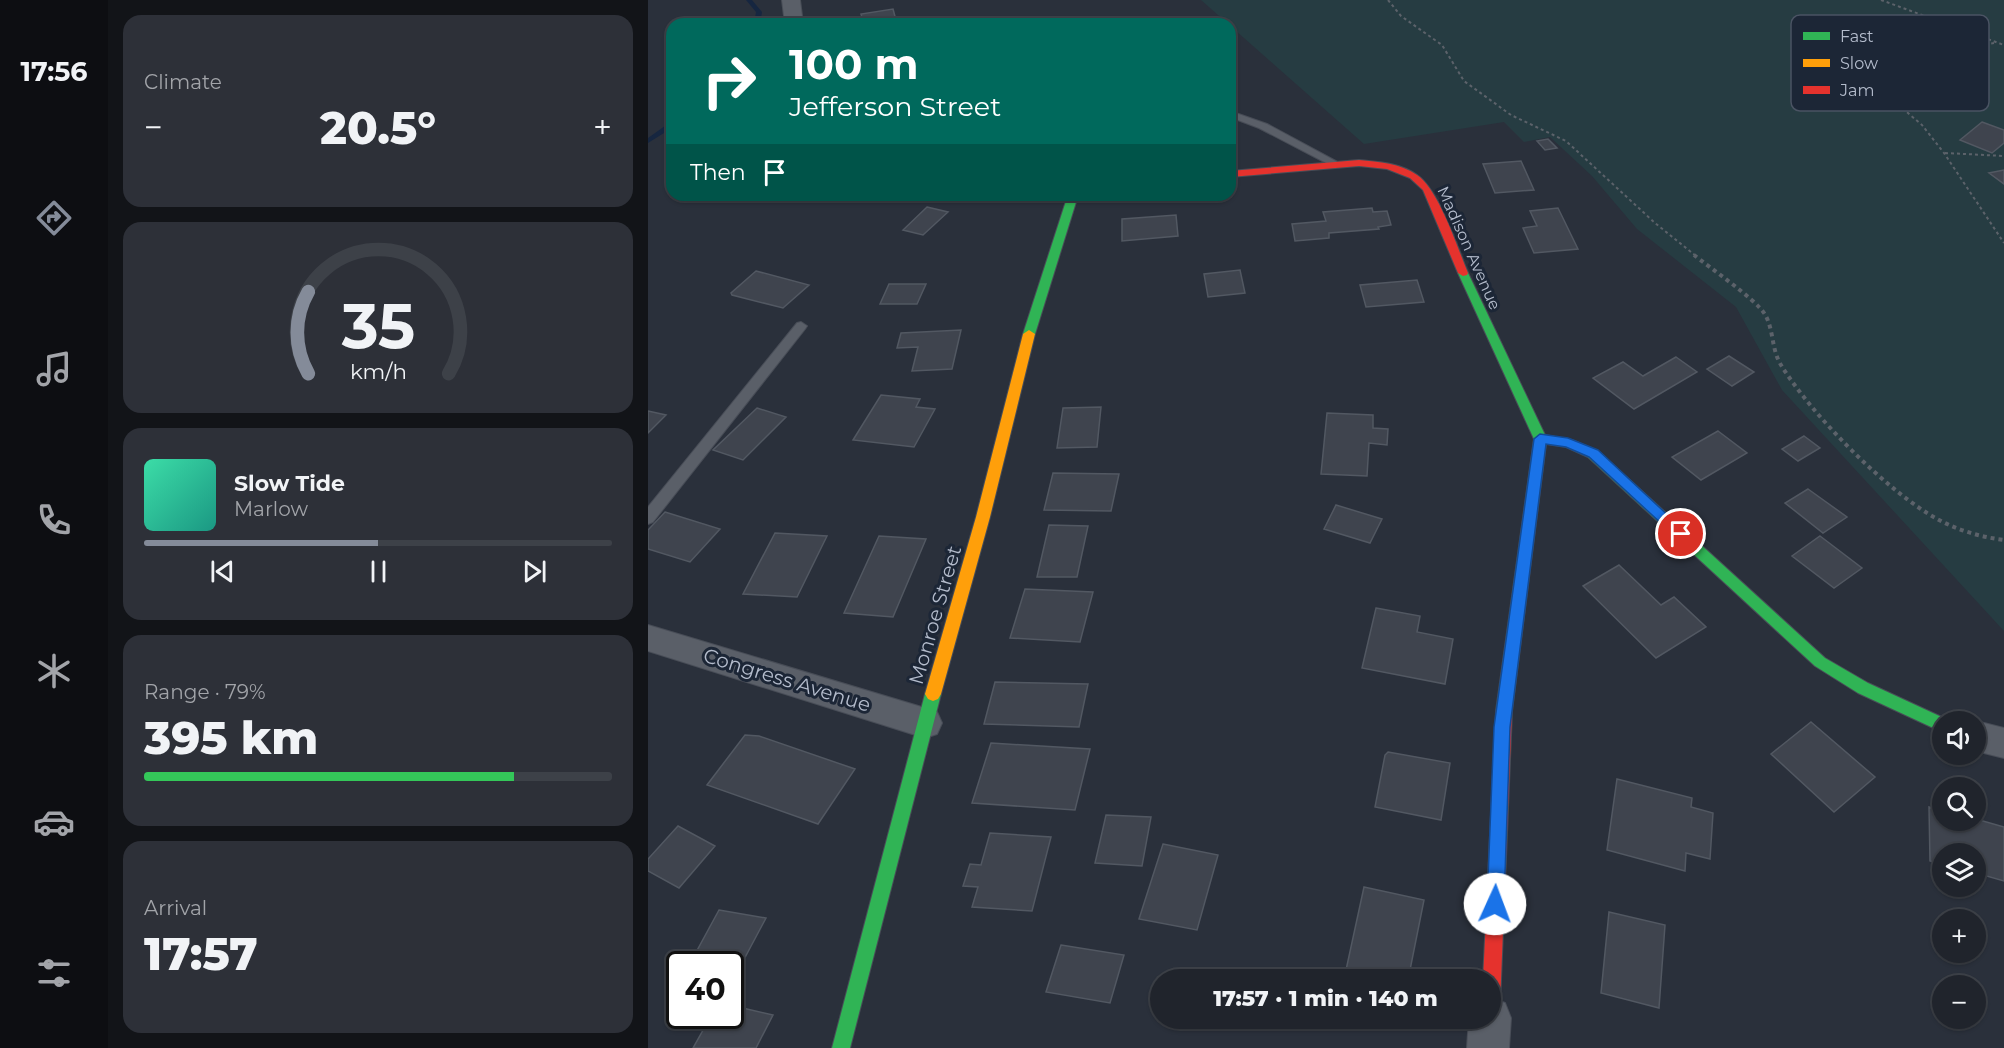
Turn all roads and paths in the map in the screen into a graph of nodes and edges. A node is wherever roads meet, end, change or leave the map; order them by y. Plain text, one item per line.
1 (791, 0) edge
2 (1388, 0) edge
3 (1881, 0) edge
4 (1926, 15) edge
5 (793, 18) edge
6 (1989, 41) edge
7 (1994, 43) junction
8 (1989, 44) edge
9 (2004, 45) edge
10 (1908, 111) edge
11 (1236, 116) edge
12 (1944, 153) junction
13 (2004, 156) edge
14 (1338, 165) junction
15 (1236, 174) edge
16 (1071, 201) edge
17 (2004, 243) edge
18 (801, 326) dead end
19 (1540, 439) junction
20 (648, 518) edge
21 (2004, 540) edge
22 (648, 638) edge
23 (1932, 720) edge
24 (925, 723) junction
25 (1986, 738) edge
26 (2004, 743) edge
27 (1492, 969) edge
28 (1489, 1029) edge
29 (841, 1048) edge
30 (1488, 1048) edge

1 - 5 street
2 - 21 path
3 - 4 path
6 - 7 path
7 - 8 path
7 - 9 path
10 - 12 path
11 - 14 lane
12 - 13 path
12 - 17 path
14 - 15 street, Madison Avenue
14 - 19 street, Madison Avenue
16 - 24 street, Monroe Street
18 - 20 lane
19 - 23 street
19 - 27 street
22 - 24 street, Congress Avenue
24 - 29 street, Monroe Street
25 - 26 street
28 - 30 street

